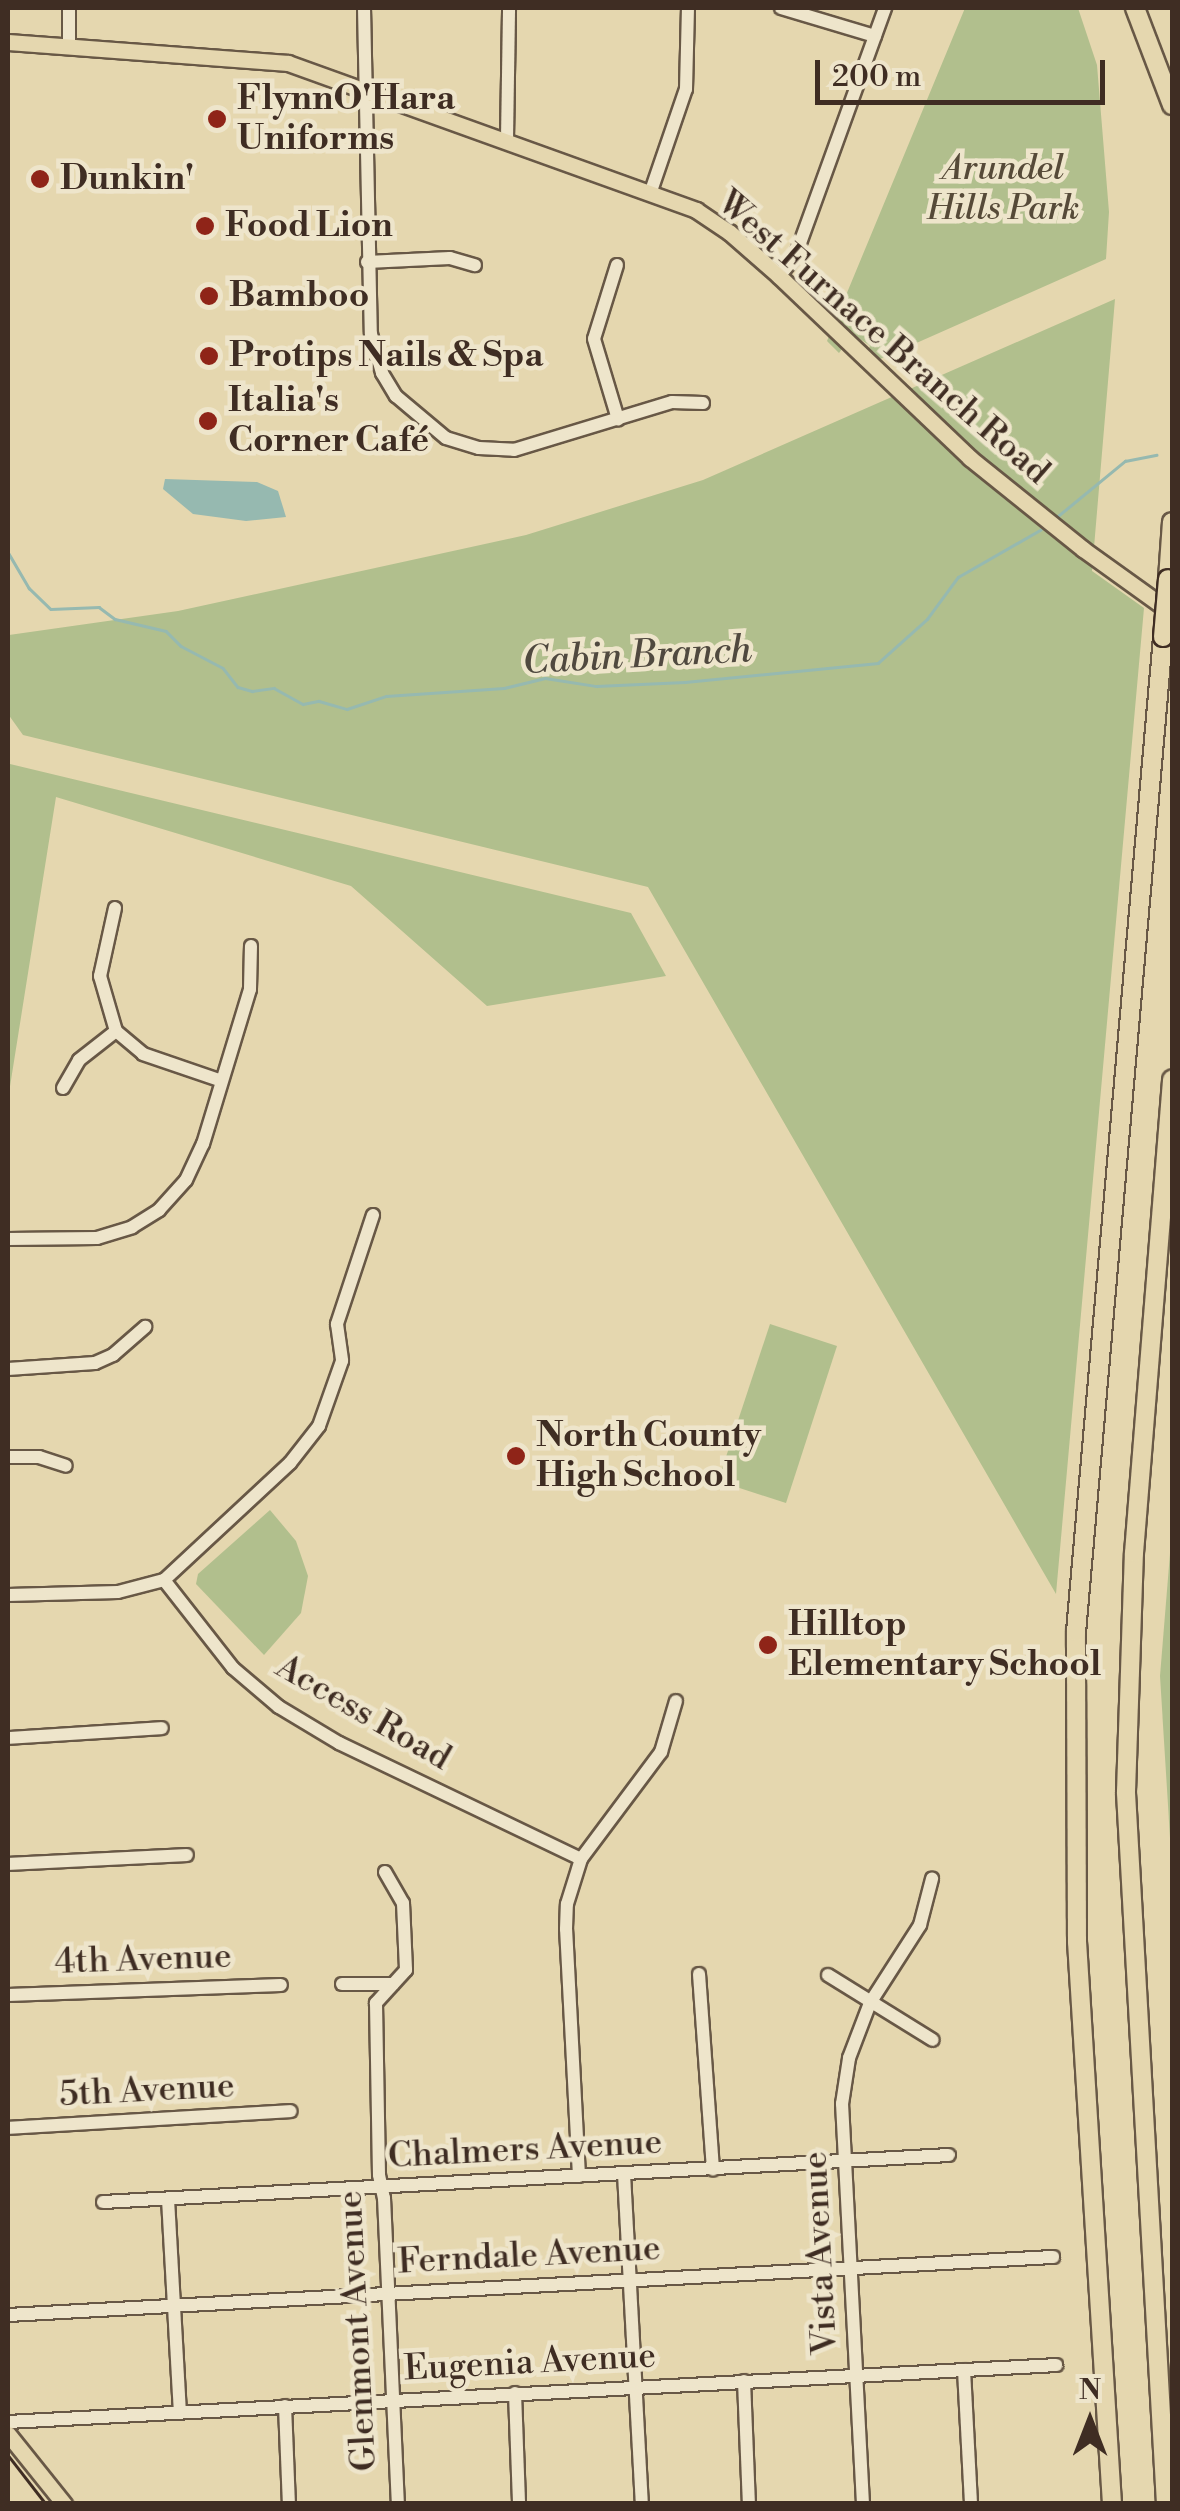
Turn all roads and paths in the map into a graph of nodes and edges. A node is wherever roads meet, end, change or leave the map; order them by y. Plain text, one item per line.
1 (69, 8) edge
2 (364, 8) edge
3 (510, 8) edge
4 (688, 8) edge
5 (781, 8) edge
6 (885, 8) edge
7 (1134, 8) edge
8 (875, 36) junction
9 (8, 42) edge
10 (68, 46) junction
11 (362, 88) junction
12 (1172, 104) edge
13 (506, 139) junction
14 (651, 191) junction
15 (368, 262) junction
16 (476, 264) dead end
17 (617, 264) dead end
18 (778, 276) junction
19 (703, 403) dead end
20 (618, 419) junction
21 (1172, 522) edge
22 (1172, 612) edge
23 (114, 908) dead end
24 (251, 946) dead end
25 (116, 1031) junction
26 (219, 1080) junction
27 (1172, 1080) edge
28 (63, 1088) dead end
29 (373, 1214) dead end
30 (8, 1239) edge
31 (145, 1327) dead end
32 (8, 1369) edge
33 (8, 1458) edge
34 (66, 1466) dead end
35 (164, 1580) junction
36 (8, 1595) edge
37 (676, 1701) dead end
38 (162, 1728) dead end
39 (8, 1738) edge
40 (187, 1855) dead end
41 (581, 1859) junction
42 (8, 1864) edge
43 (386, 1872) dead end
44 (932, 1879) dead end
45 (699, 1974) dead end
46 (828, 1975) dead end
47 (342, 1984) dead end
48 (393, 1984) junction
49 (281, 1985) dead end
50 (8, 1995) edge
51 (870, 2003) junction
52 (934, 2040) dead end
53 (290, 2111) dead end
54 (8, 2128) edge
55 (949, 2155) dead end
56 (847, 2164) junction
57 (714, 2170) junction
58 (624, 2174) junction
59 (579, 2176) junction
60 (382, 2188) junction
61 (168, 2199) junction
62 (103, 2202) dead end
63 (1053, 2257) dead end
64 (850, 2268) junction
65 (630, 2280) junction
66 (386, 2294) junction
67 (174, 2304) junction
68 (8, 2315) edge
69 (1056, 2364) dead end
70 (964, 2370) junction
71 (858, 2375) junction
72 (744, 2381) junction
73 (634, 2387) junction
74 (514, 2394) junction
75 (392, 2400) junction
76 (286, 2406) junction
77 (180, 2411) junction
78 (8, 2422) edge
79 (8, 2434) edge
80 (64, 2504) edge
81 (290, 2504) edge
82 (398, 2504) edge
83 (519, 2504) edge
84 (642, 2504) edge
85 (749, 2504) edge
86 (864, 2504) edge
87 (971, 2504) edge
88 (1112, 2504) edge
89 (1166, 2504) edge

1 - 10 street
2 - 11 street
3 - 13 street
4 - 14 street
5 - 8 street
6 - 8 street
7 - 12 highway
8 - 18 street
9 - 10 main road, West Furnace Branch Road
10 - 11 main road, West Furnace Branch Road
11 - 13 main road, West Furnace Branch Road
11 - 15 street
13 - 14 main road, West Furnace Branch Road
14 - 18 main road, West Furnace Branch Road
15 - 16 street
15 - 20 street
17 - 20 street
18 - 22 main road, West Furnace Branch Road
19 - 20 street
21 - 88 highway, bridge
23 - 25 street
24 - 26 street
25 - 26 street
25 - 28 street
26 - 30 street
27 - 89 highway
29 - 35 street
31 - 32 street
33 - 34 street
35 - 36 street
35 - 41 street, Access Road
37 - 41 street
38 - 39 street
40 - 42 street
41 - 59 street
43 - 48 street, Glenmont Avenue
44 - 51 street, Vista Avenue
45 - 57 street
46 - 51 street
47 - 48 street
48 - 60 street, Glenmont Avenue
49 - 50 street, 4th Avenue
51 - 52 street
51 - 56 street, Vista Avenue
53 - 54 street, 5th Avenue
55 - 56 street, Chalmers Avenue
56 - 57 street, Chalmers Avenue
56 - 64 street, Vista Avenue
57 - 58 street, Chalmers Avenue
58 - 59 street, Chalmers Avenue
58 - 65 street
59 - 60 street, Chalmers Avenue
60 - 61 street, Chalmers Avenue
60 - 66 street, Glenmont Avenue
61 - 62 street, Chalmers Avenue
61 - 67 street
63 - 64 street, Ferndale Avenue
64 - 65 street, Ferndale Avenue
64 - 71 street, Vista Avenue
65 - 66 street, Ferndale Avenue
65 - 73 street
66 - 67 street, Ferndale Avenue
66 - 75 street, Glenmont Avenue
67 - 68 street, Ferndale Avenue
67 - 77 street
69 - 70 street, Eugenia Avenue
70 - 71 street, Eugenia Avenue
70 - 87 street
71 - 72 street, Eugenia Avenue
71 - 86 street, Vista Avenue
72 - 73 street, Eugenia Avenue
72 - 85 street
73 - 74 street, Eugenia Avenue
73 - 84 street
74 - 75 street, Eugenia Avenue
74 - 83 street
75 - 76 street, Eugenia Avenue
75 - 82 street, Glenmont Avenue
76 - 77 street, Eugenia Avenue
76 - 81 street
77 - 78 street, Eugenia Avenue
79 - 80 main road

